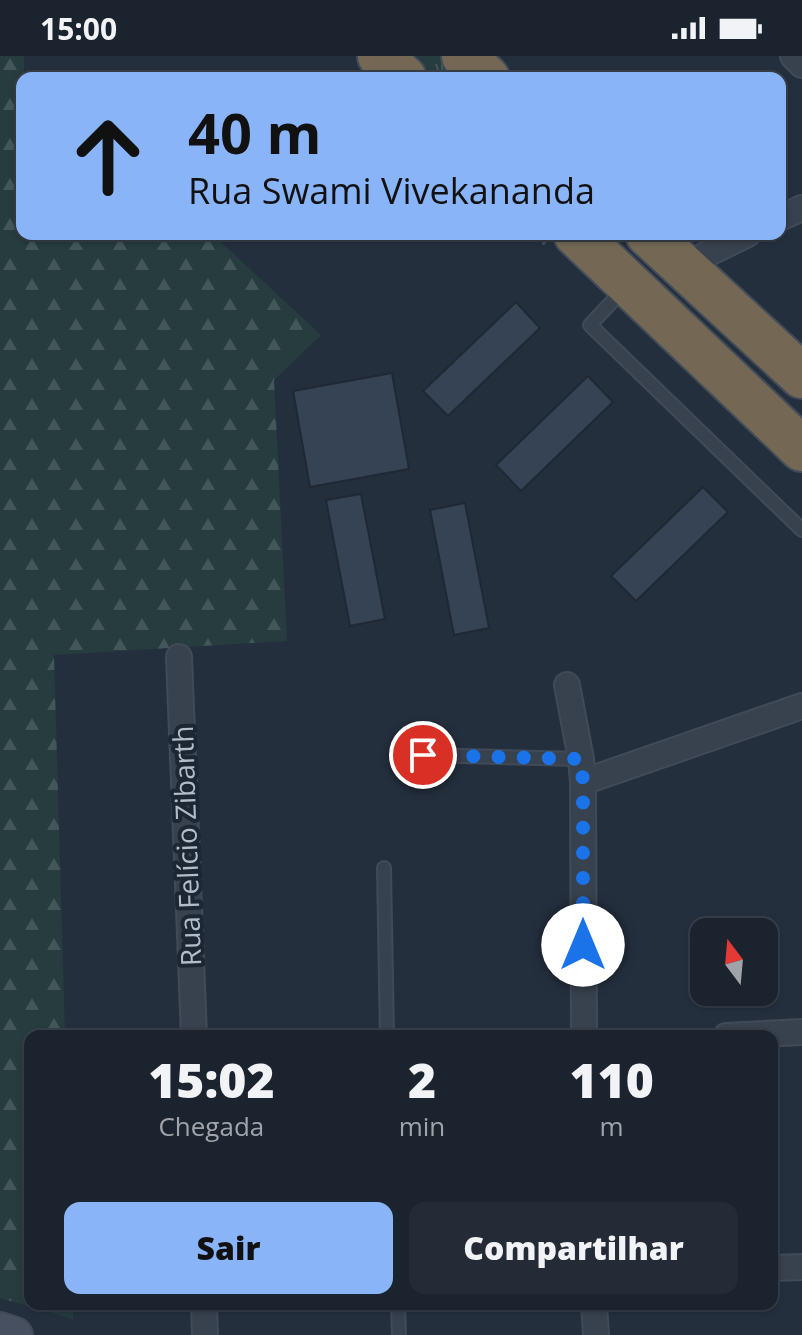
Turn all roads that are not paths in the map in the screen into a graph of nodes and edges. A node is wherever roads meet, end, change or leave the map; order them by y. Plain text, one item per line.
1 (380, 56) edge
2 (464, 56) edge
3 (793, 56) edge
4 (802, 65) edge
5 (397, 72) edge
6 (481, 72) edge
7 (582, 240) edge
8 (613, 240) edge
9 (654, 240) edge
10 (736, 240) edge
11 (687, 272) junction
12 (629, 284) junction
13 (802, 376) edge
14 (802, 449) edge
15 (802, 530) edge
16 (179, 657) dead end
17 (567, 685) dead end
18 (802, 706) edge
19 (423, 755) dead end
20 (582, 770) junction
21 (384, 868) dead end
22 (194, 1030) edge
23 (387, 1030) edge
24 (584, 1030) edge
25 (802, 1032) edge
26 (778, 1033) edge
27 (802, 1267) edge
28 (778, 1268) edge
29 (204, 1310) edge
30 (398, 1310) edge
31 (594, 1310) edge
32 (205, 1335) edge
33 (399, 1335) edge
34 (596, 1335) edge

1 - 5 highway
2 - 6 highway
3 - 4 street
7 - 12 highway
8 - 11 highway
9 - 11 highway
10 - 11 street
11 - 13 highway
12 - 14 highway
12 - 15 lane
16 - 22 street, Rua Felício Zibarth
17 - 20 street
18 - 20 street
19 - 20 lane
20 - 24 street
21 - 23 lane
25 - 26 street
27 - 28 street
29 - 32 street
30 - 33 lane
31 - 34 street

